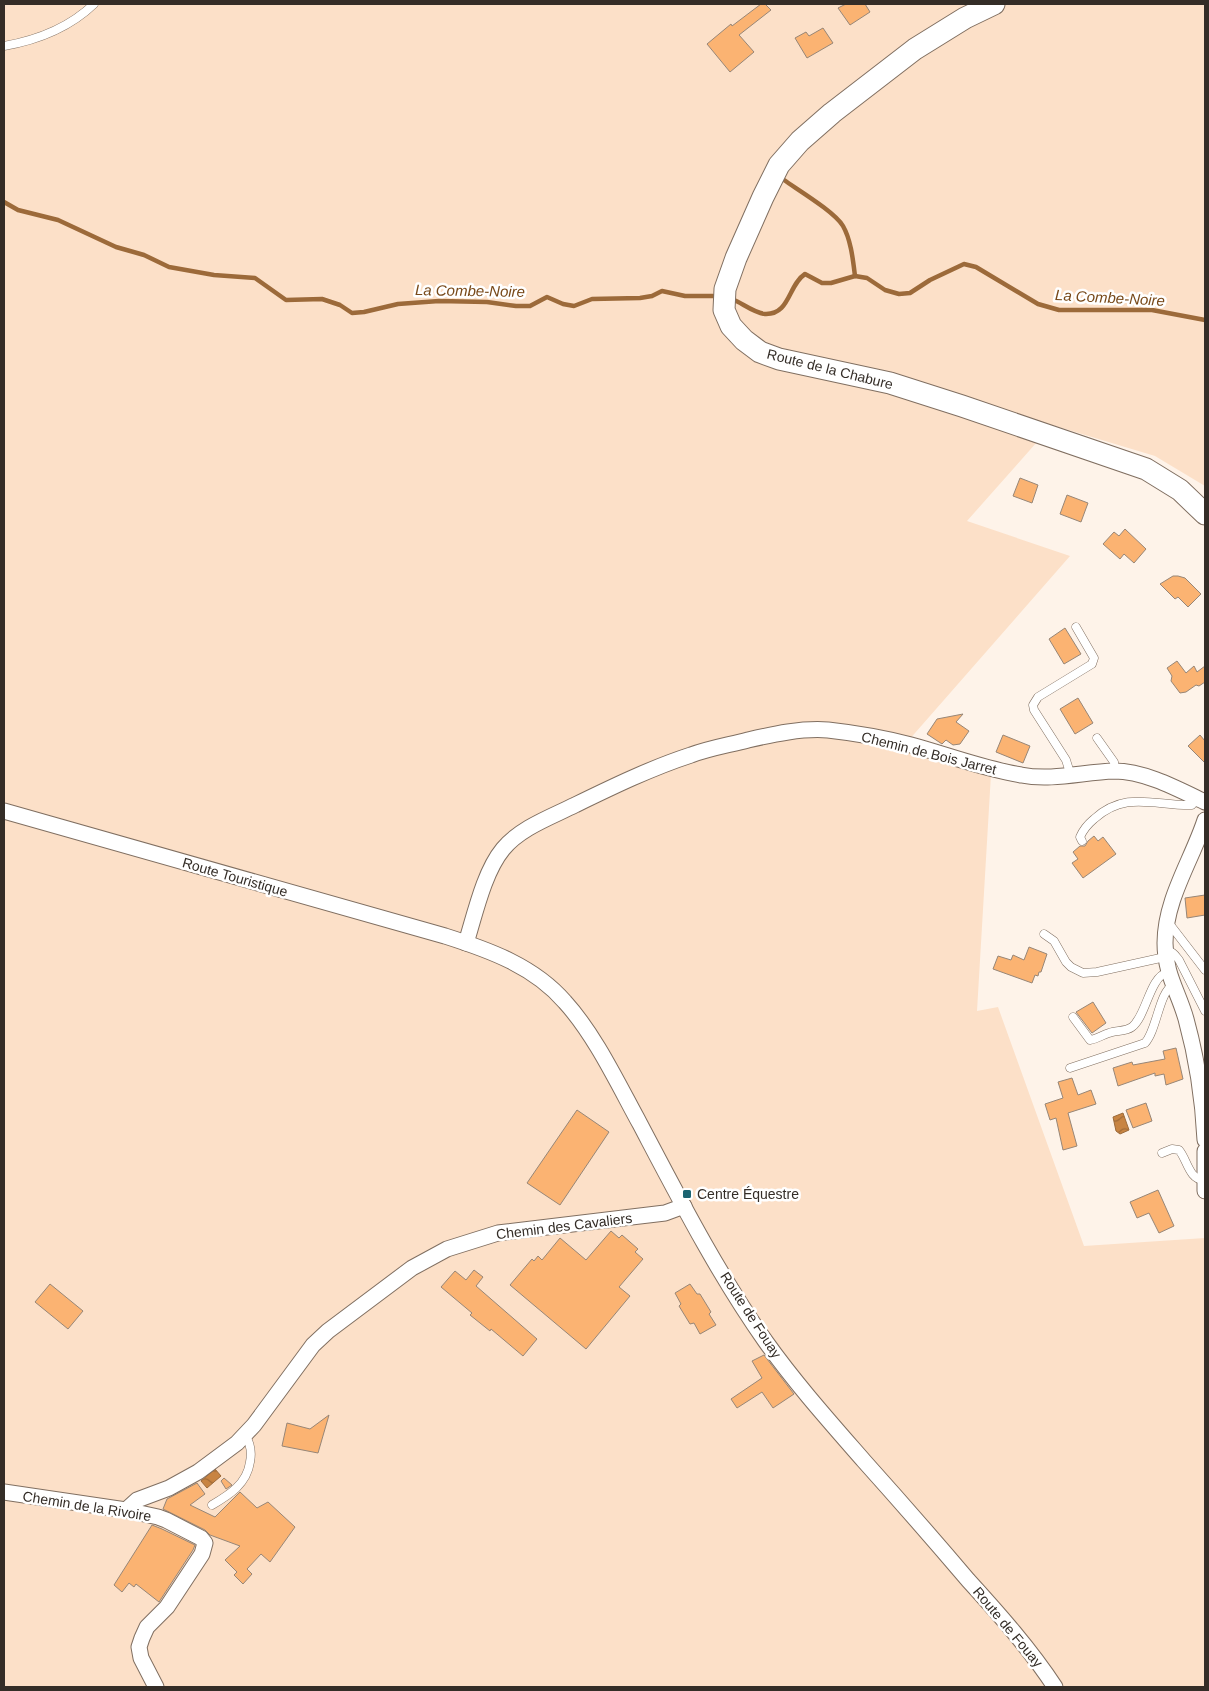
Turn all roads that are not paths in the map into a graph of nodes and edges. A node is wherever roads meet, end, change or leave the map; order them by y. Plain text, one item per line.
1 (94, 4) edge
2 (994, 4) edge
3 (4, 46) edge
4 (1205, 514) edge
5 (1076, 627) dead end
6 (1097, 738) dead end
7 (1115, 771) junction
8 (1071, 776) junction
9 (1201, 800) edge
10 (4, 812) edge
11 (1205, 820) edge
12 (1082, 841) dead end
13 (1167, 920) junction
14 (1044, 934) dead end
15 (466, 943) junction
16 (1165, 953) junction
17 (1205, 970) edge
18 (1170, 978) junction
19 (1205, 1011) edge
20 (1073, 1017) dead end
21 (1070, 1068) dead end
22 (1205, 1140) edge
23 (1205, 1151) edge
24 (1162, 1153) dead end
25 (1204, 1185) edge
26 (684, 1206) junction
27 (245, 1435) junction
28 (4, 1492) edge
29 (212, 1505) dead end
30 (126, 1510) junction
31 (156, 1687) edge
32 (1055, 1687) edge

1 - 3 lane
2 - 4 main road, Route de la Chabure
5 - 8 lane
6 - 7 lane
7 - 8 street, Chemin de Bois Jarret
7 - 9 street, Chemin de Bois Jarret
8 - 15 street, Chemin de Bois Jarret
9 - 12 lane
10 - 15 street, Route Touristique
11 - 13 street
13 - 16 street
13 - 17 lane
14 - 16 lane
15 - 26 street, Route de Fouay
16 - 18 street
16 - 19 lane
18 - 20 lane
18 - 21 lane
18 - 22 street
23 - 25 street
24 - 25 lane
26 - 27 street, Chemin des Cavaliers
26 - 32 street, Route de Fouay
27 - 29 lane
27 - 30 street, Chemin des Cavaliers
28 - 30 street, Chemin de la Rivoire
30 - 31 street, Chemin de la Rivoire

